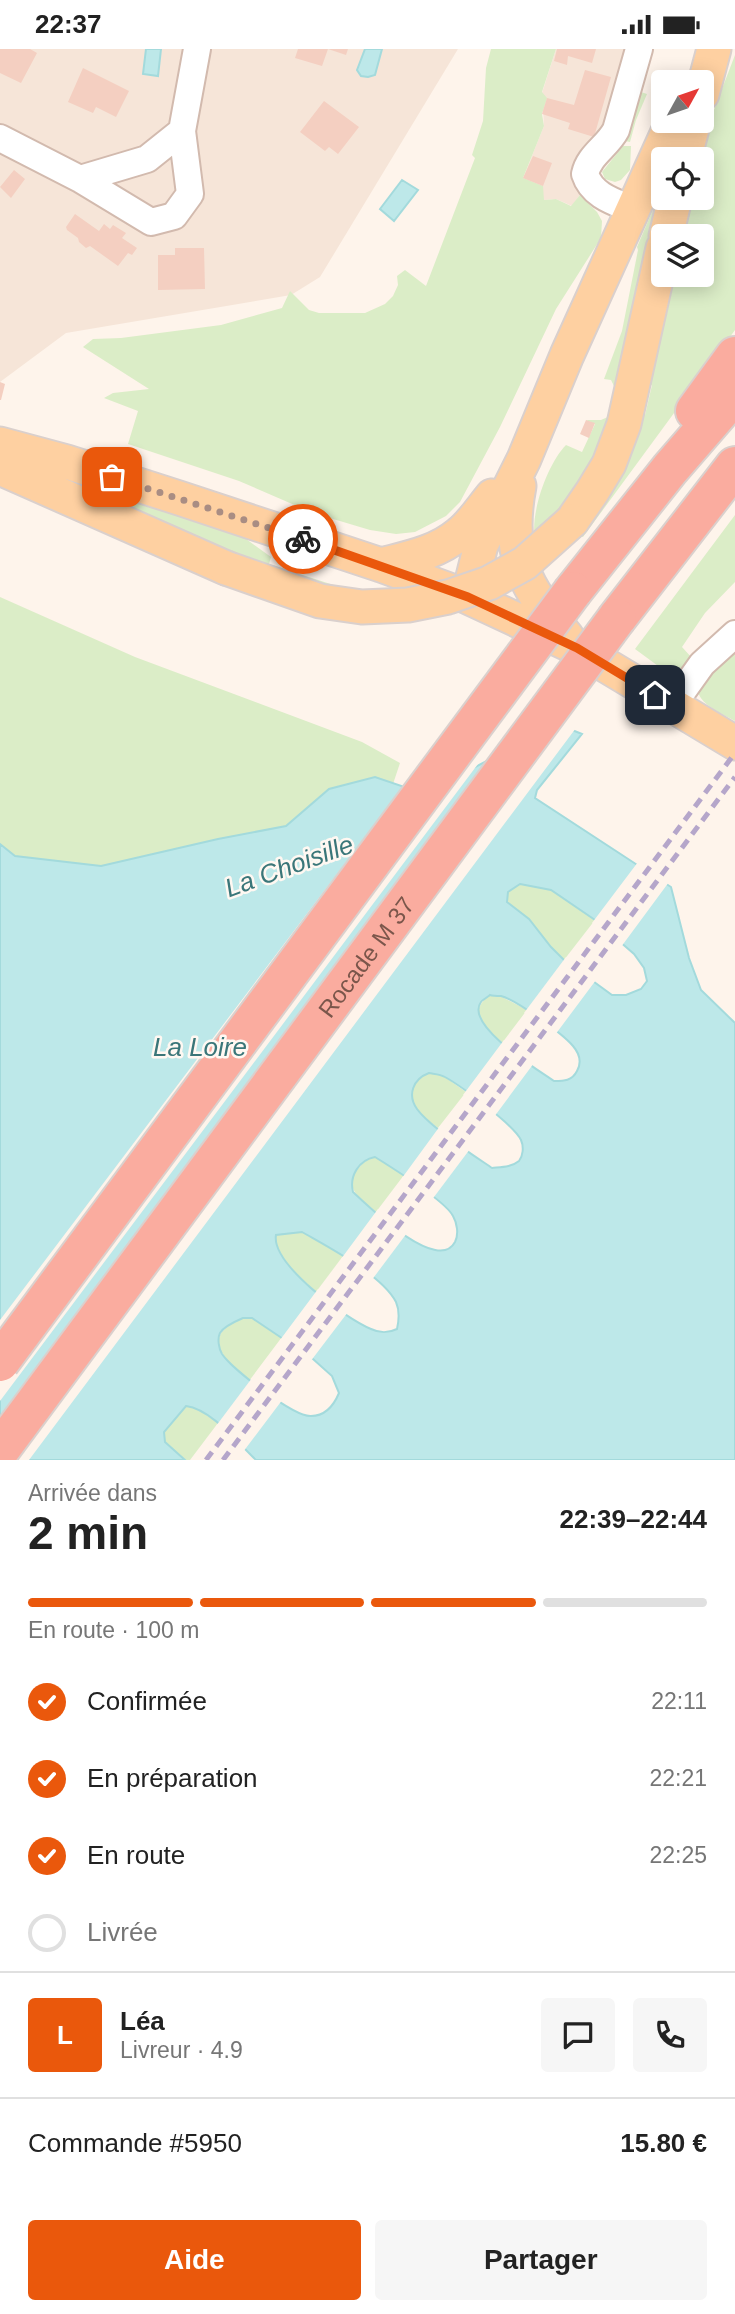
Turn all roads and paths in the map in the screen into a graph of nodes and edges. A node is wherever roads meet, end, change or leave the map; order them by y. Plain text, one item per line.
1 (197, 49) edge
2 (639, 49) edge
3 (705, 49) edge
4 (714, 49) edge
5 (695, 70) edge
6 (708, 70) edge
7 (182, 131) junction
8 (668, 133) edge
9 (0, 138) edge
10 (80, 179) junction
11 (634, 210) junction
12 (654, 287) edge
13 (735, 356) edge
14 (735, 394) edge
15 (0, 444) edge
16 (524, 459) junction
17 (735, 466) edge
18 (0, 468) edge
19 (628, 521) junction
20 (381, 565) junction
21 (468, 597) junction
22 (735, 634) edge
23 (577, 648) junction
24 (672, 705) junction
25 (735, 743) edge
26 (0, 1363) edge
27 (0, 1450) edge

1 - 7 street
2 - 11 street
3 - 5 main road
4 - 6 main road
7 - 10 street
7 - 10 street
8 - 11 main road
9 - 10 street
11 - 16 main road
12 - 18 main road, bridge
13 - 19 highway
14 - 19 highway
15 - 20 main road
16 - 20 main road
16 - 21 main road
16 - 23 main road
17 - 27 highway, Rocade M 37, bridge
19 - 26 highway, bridge
20 - 21 main road
21 - 23 main road
22 - 24 street
23 - 24 main road
24 - 25 main road

